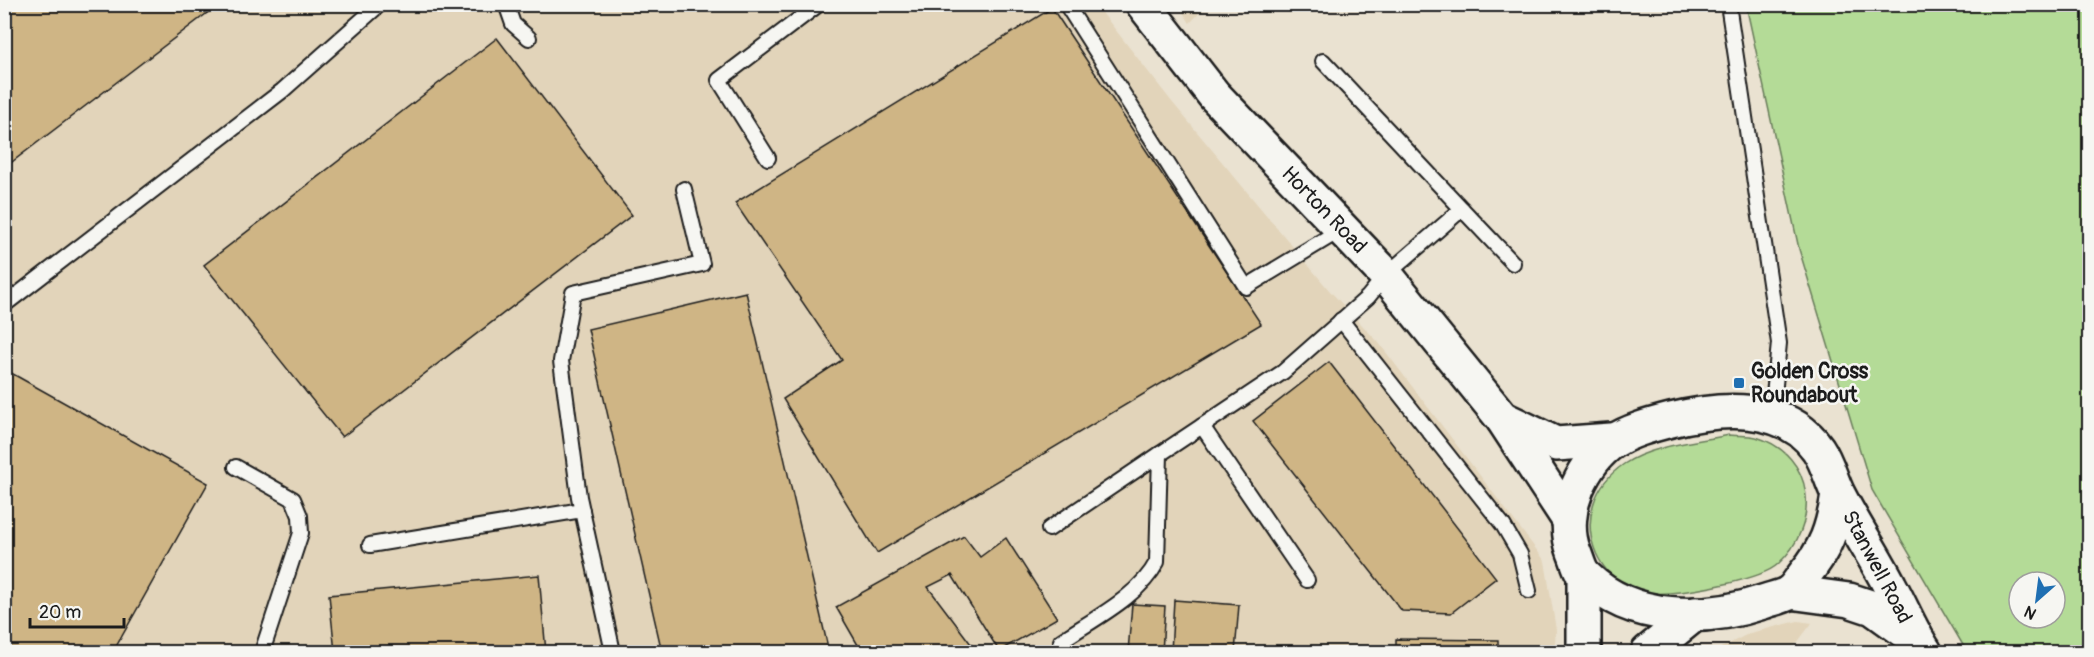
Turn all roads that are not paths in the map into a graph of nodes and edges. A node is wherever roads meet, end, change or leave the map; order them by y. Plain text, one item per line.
1 (380, 4) edge
2 (506, 4) edge
3 (819, 4) edge
4 (1066, 4) edge
5 (1143, 4) edge
6 (1728, 4) edge
7 (529, 38) dead end
8 (1323, 61) dead end
9 (768, 158) dead end
10 (684, 189) dead end
11 (1462, 209) junction
12 (1342, 229) junction
13 (1513, 263) dead end
14 (1386, 275) junction
15 (4, 305) edge
16 (1341, 320) junction
17 (1772, 416) junction
18 (1502, 418) junction
19 (1202, 426) junction
20 (1611, 440) junction
21 (1160, 454) junction
22 (236, 467) dead end
23 (1838, 495) junction
24 (582, 510) junction
25 (1569, 520) junction
26 (1049, 529) dead end
27 (370, 545) dead end
28 (1584, 576) junction
29 (1307, 580) dead end
30 (1529, 591) dead end
31 (1790, 592) junction
32 (1695, 615) junction
33 (1061, 641) dead end
34 (1920, 646) edge
35 (262, 652) edge
36 (613, 652) edge
37 (1584, 652) edge
38 (1648, 652) edge

1 - 15 lane
2 - 7 lane
3 - 9 lane
4 - 12 lane
5 - 12 street, Horton Road
6 - 17 lane
8 - 11 lane
10 - 24 lane
11 - 13 lane
11 - 14 lane
12 - 14 street, Horton Road
14 - 16 lane
14 - 18 street, Horton Road
16 - 19 lane
16 - 30 lane
17 - 20 street, Stanwell Road
17 - 23 street, Stanwell Road
18 - 20 street, Horton Road
18 - 25 street, Horton Road
19 - 21 lane
19 - 29 lane
20 - 25 street
21 - 26 lane
21 - 33 lane
22 - 35 lane
23 - 31 street
23 - 34 street, Stanwell Road
24 - 27 lane
24 - 36 lane
25 - 28 street
28 - 32 street
28 - 37 street
31 - 32 street
31 - 34 street, Stanwell Road
32 - 38 street

